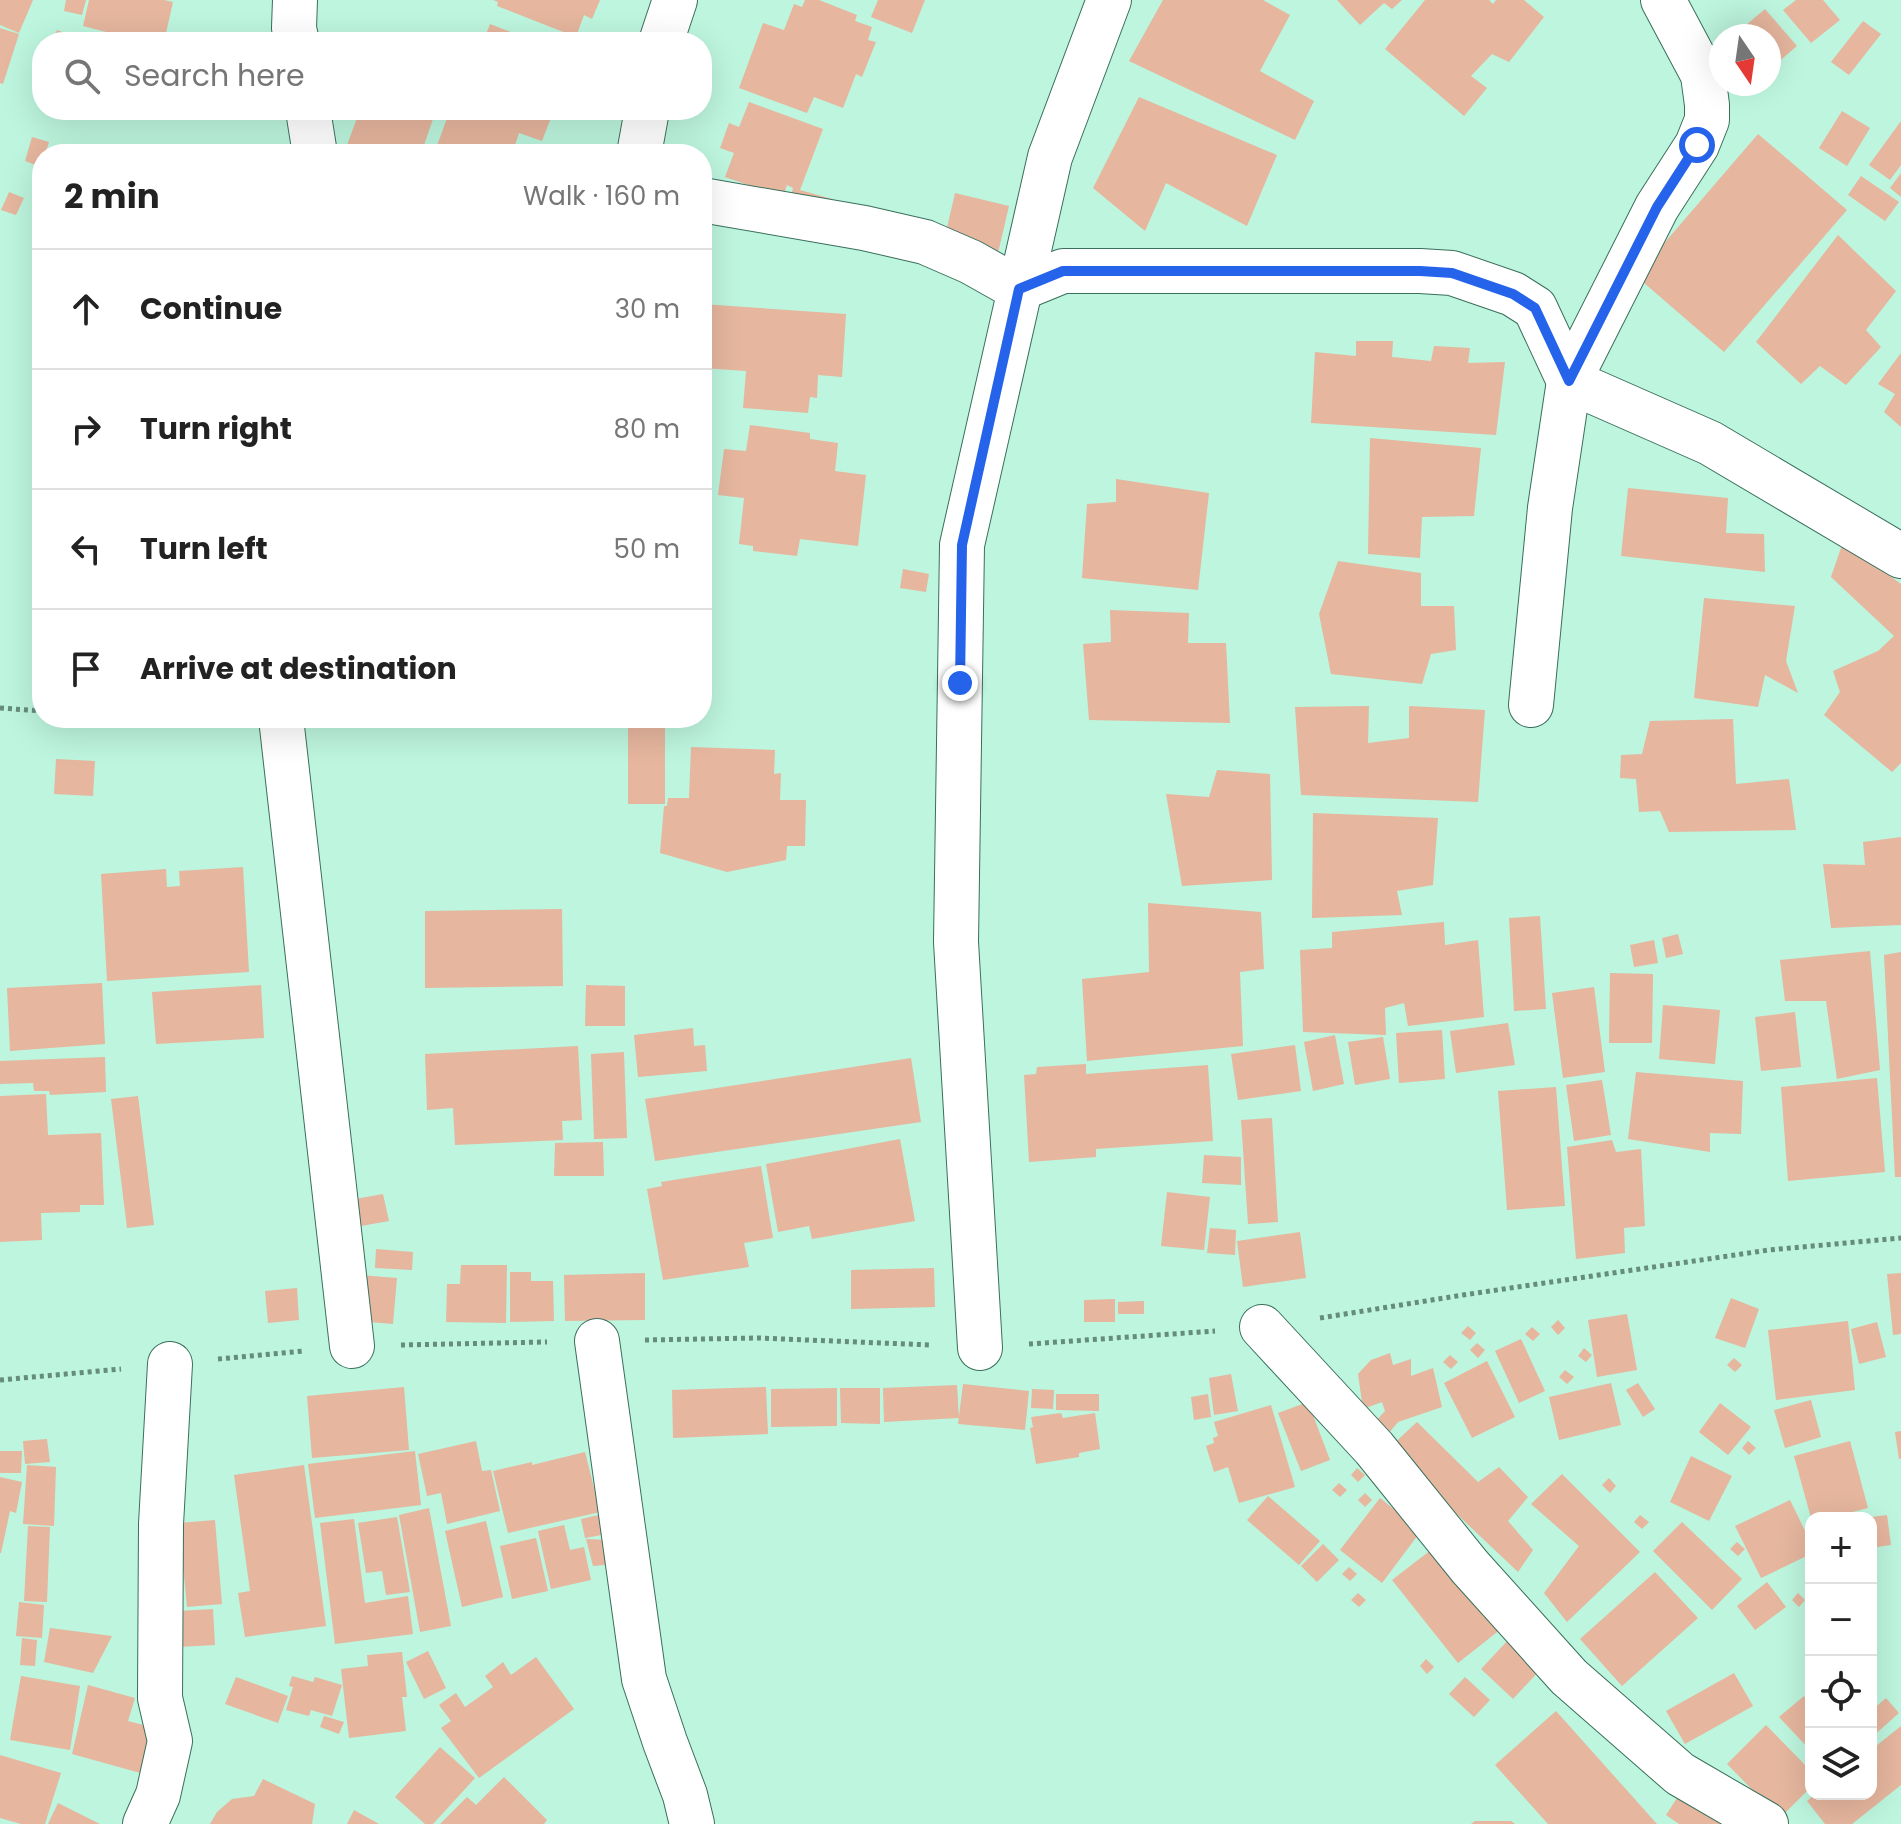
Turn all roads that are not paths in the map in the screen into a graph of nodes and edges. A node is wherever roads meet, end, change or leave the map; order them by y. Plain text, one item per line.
1 (295, 0) edge
2 (675, 0) edge
3 (1109, 0) edge
4 (1663, 0) edge
5 (295, 32) edge
6 (664, 32) edge
7 (310, 120) edge
8 (645, 120) edge
9 (313, 144) edge
10 (641, 144) edge
11 (712, 202) edge
12 (1019, 289) junction
13 (1569, 381) junction
14 (1901, 556) edge
15 (1531, 705) dead end
16 (282, 728) edge
17 (1262, 1327) dead end
18 (597, 1341) dead end
19 (352, 1346) dead end
20 (980, 1348) dead end
21 (170, 1364) dead end
22 (145, 1824) edge
23 (692, 1824) edge
24 (1766, 1824) edge

1 - 5 street
2 - 6 street
3 - 12 street
4 - 13 street
7 - 9 street
8 - 10 street
11 - 12 street
12 - 13 street
12 - 20 street
13 - 14 street
13 - 15 street
16 - 19 street
17 - 24 street
18 - 23 street
21 - 22 street

